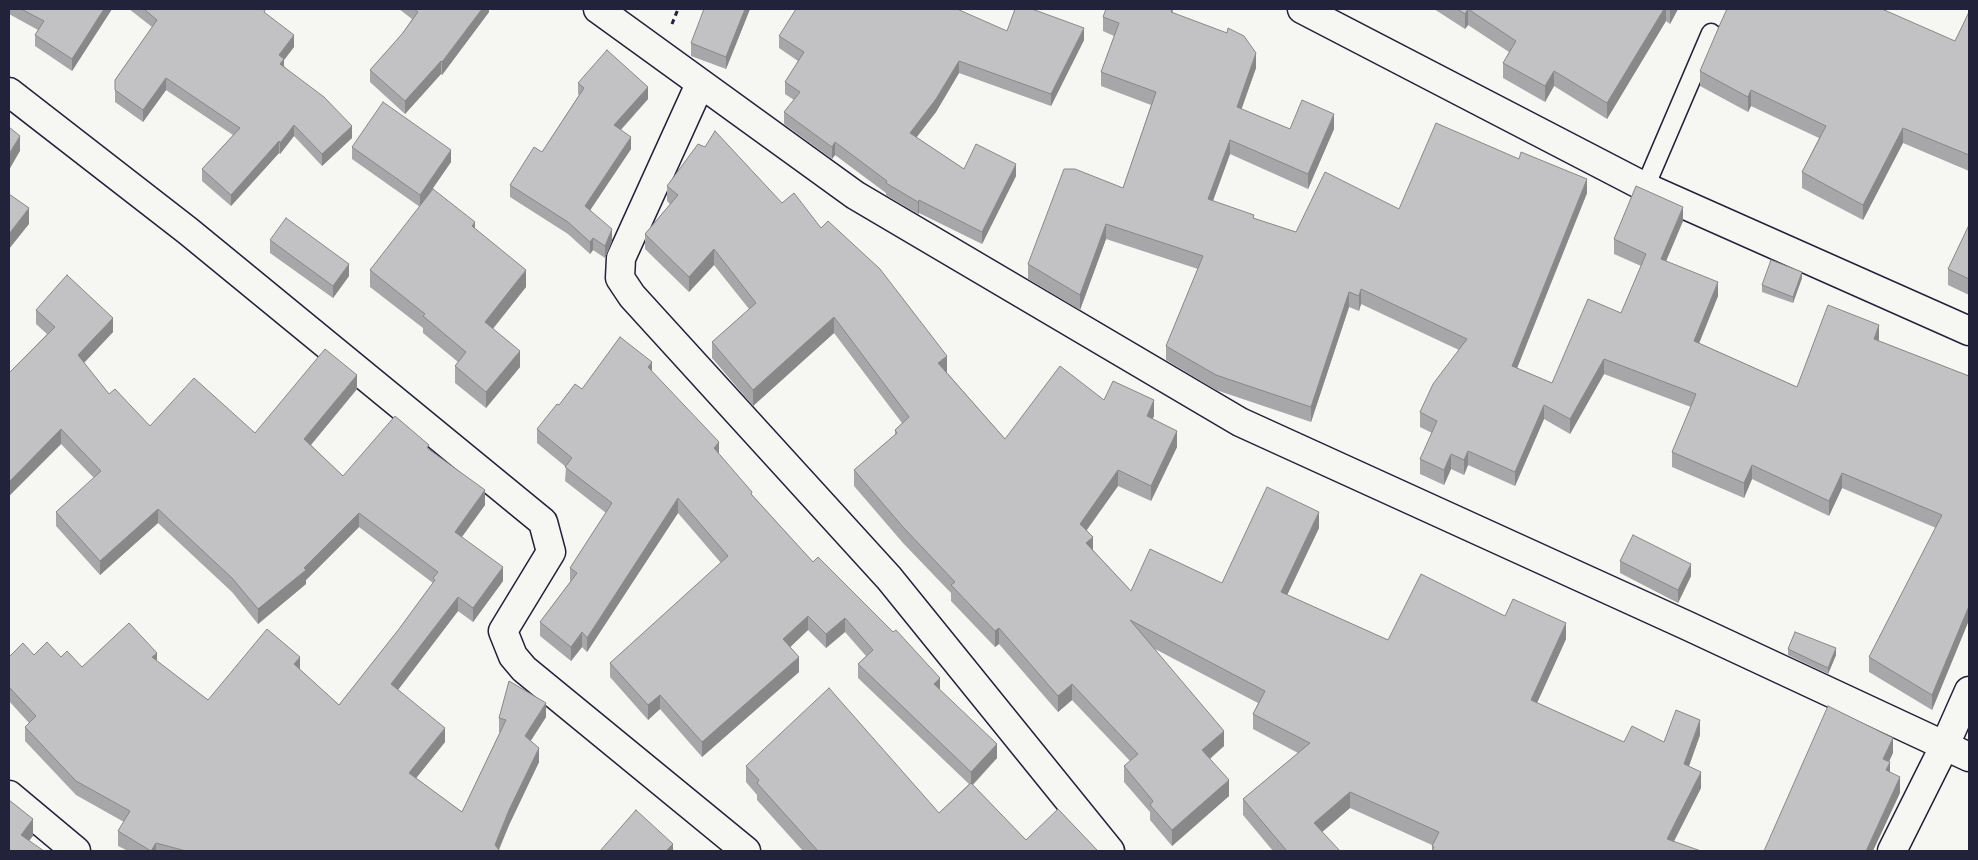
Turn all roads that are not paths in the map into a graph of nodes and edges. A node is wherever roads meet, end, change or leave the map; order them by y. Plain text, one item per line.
1 (598, 9) edge
2 (1302, 9) edge
3 (1711, 33) dead end
4 (700, 84) junction
5 (9, 92) edge
6 (1645, 187) junction
7 (1969, 331) edge
8 (1969, 691) edge
9 (1945, 746) junction
10 (1969, 757) edge
11 (9, 795) edge
12 (76, 851) edge
13 (746, 851) edge
14 (1110, 851) edge
15 (1892, 851) edge

1 - 4 street
2 - 6 street
3 - 6 lane
4 - 9 street
4 - 14 street
5 - 13 street
6 - 7 street
8 - 9 street
9 - 10 street
9 - 15 street
11 - 12 street

